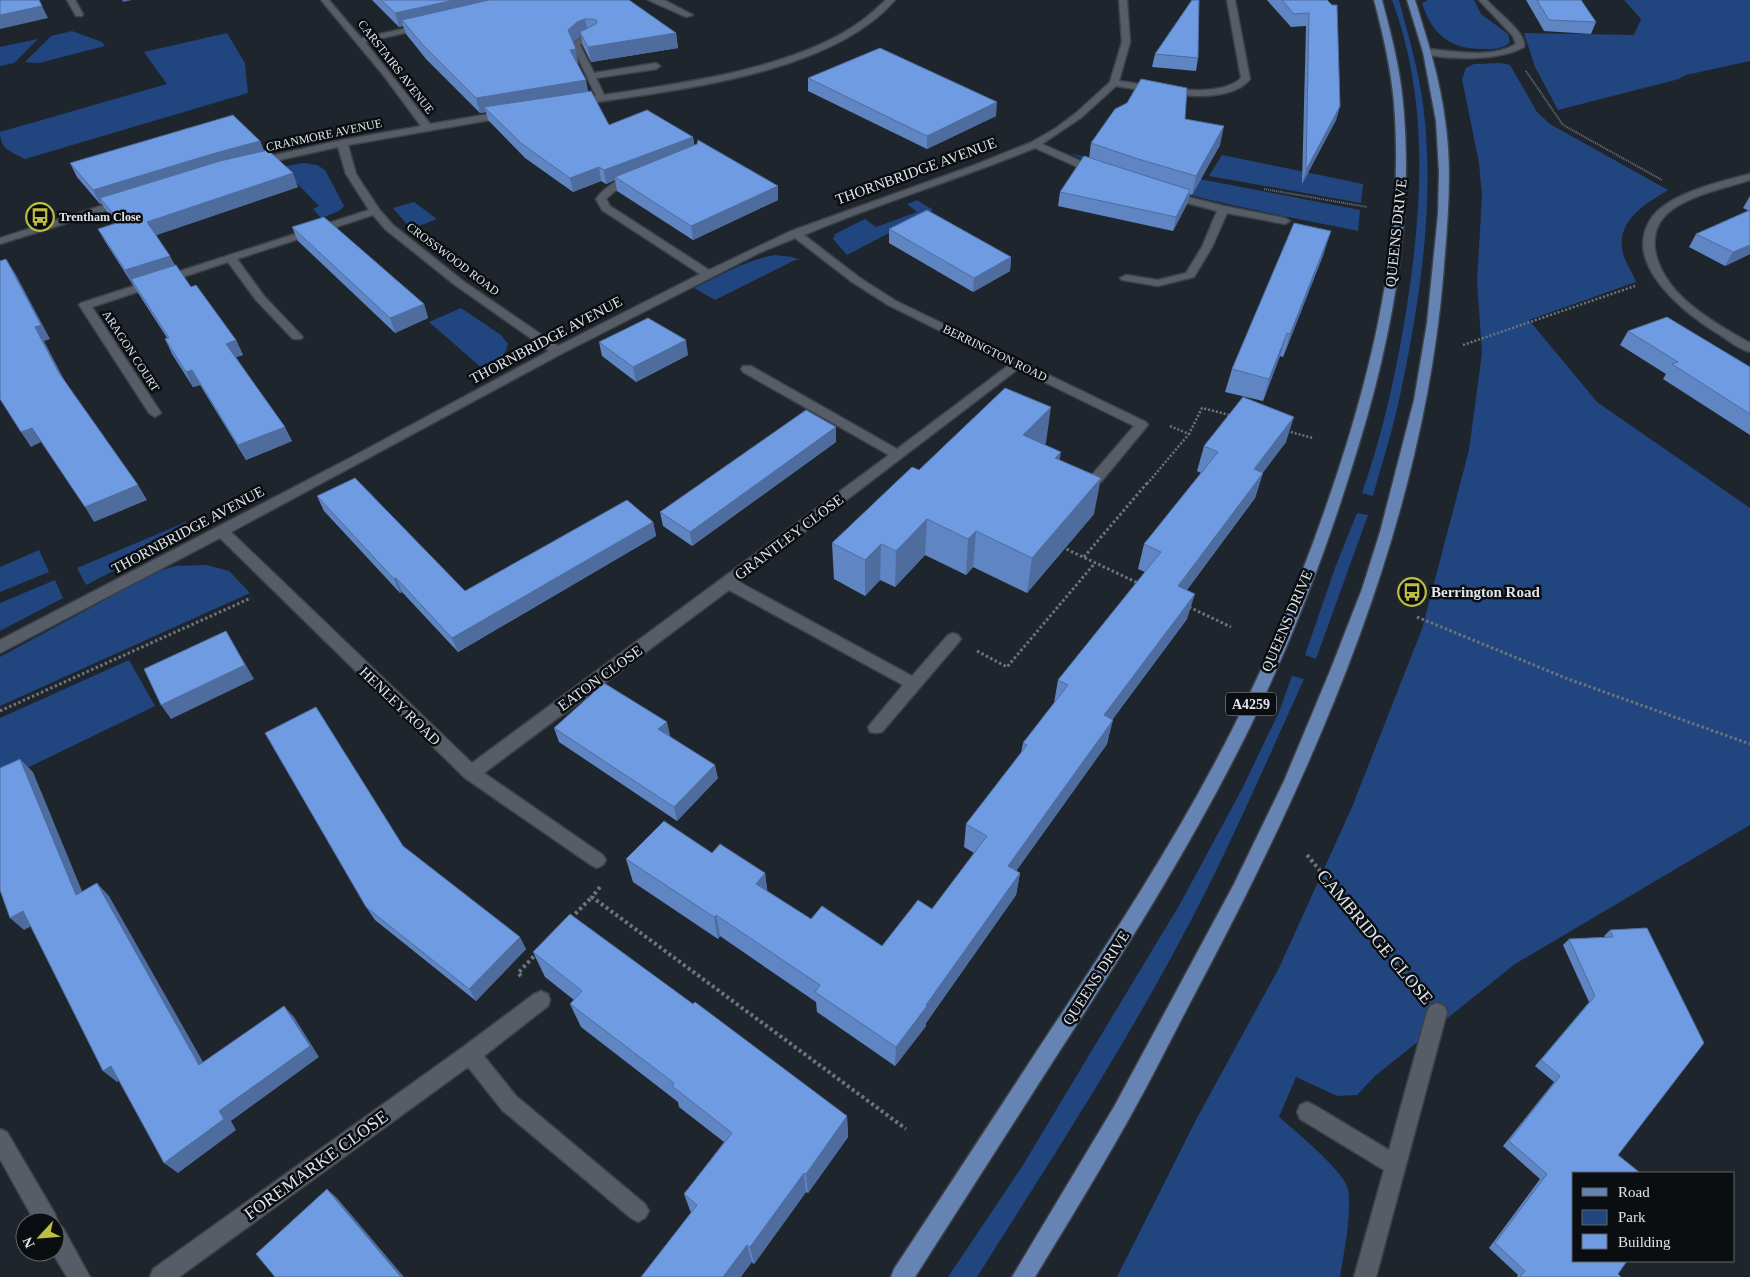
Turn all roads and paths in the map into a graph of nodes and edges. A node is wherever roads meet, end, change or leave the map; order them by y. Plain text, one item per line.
1 (71, 0) edge
2 (325, 0) edge
3 (652, 0) edge
4 (891, 0) edge
5 (1123, 0) edge
6 (1231, 0) edge
7 (1378, 0) edge
8 (1410, 0) edge
9 (1483, 0) edge
10 (79, 14) dead end
11 (688, 15) dead end
12 (432, 24) edge
13 (594, 36) edge
14 (360, 41) junction
15 (1427, 52) junction
16 (656, 66) dead end
17 (1526, 70) dead end
18 (590, 76) junction
19 (1114, 83) junction
20 (601, 98) junction
21 (564, 104) edge
22 (520, 112) edge
23 (427, 127) junction
24 (342, 143) junction
25 (1035, 144) junction
26 (250, 164) edge
27 (644, 174) edge
28 (1106, 175) edge
29 (1750, 176) edge
30 (1159, 193) edge
31 (1692, 197) junction
32 (135, 198) edge
33 (1223, 209) junction
34 (375, 211) junction
35 (1285, 221) dead end
36 (795, 233) junction
37 (0, 241) edge
38 (230, 258) junction
39 (709, 275) junction
40 (1126, 278) dead end
41 (1666, 283) junction
42 (297, 337) dead end
43 (1463, 346) dead end
44 (1750, 348) edge
45 (557, 351) junction
46 (1018, 364) junction
47 (747, 369) dead end
48 (155, 413) dead end
49 (1239, 418) edge
50 (1142, 425) junction
51 (1285, 430) edge
52 (1189, 434) junction
53 (1313, 438) dead end
54 (898, 455) junction
55 (1096, 479) edge
56 (221, 531) junction
57 (1057, 545) edge
58 (1084, 558) junction
59 (1095, 563) junction
60 (728, 583) junction
61 (276, 586) junction
62 (1146, 587) edge
63 (1189, 607) edge
64 (1417, 617) dead end
65 (1231, 627) dead end
66 (953, 639) joint
67 (0, 647) edge
68 (914, 684) junction
69 (0, 711) edge
70 (876, 727) dead end
71 (1750, 744) edge
72 (471, 773) junction
73 (1307, 855) dead end
74 (597, 860) joint
75 (592, 897) junction
76 (565, 924) edge
77 (538, 952) edge
78 (542, 1000) joint
79 (1437, 1012) joint
80 (470, 1054) junction
81 (1308, 1112) dead end
82 (906, 1130) dead end
83 (3, 1152) edge
84 (1394, 1165) junction
85 (638, 1210) dead end
86 (41, 1212) edge
87 (65, 1253) edge
88 (79, 1277) edge
89 (162, 1277) edge
90 (902, 1277) edge
91 (1023, 1277) edge
92 (1365, 1277) edge

1 - 10 street
2 - 14 street, CARSTAIRS AVENUE
3 - 11 street
4 - 20 street
5 - 19 street
6 - 19 street
7 - 90 main road, QUEENS DRIVE / A4259
8 - 15 main road
9 - 15 street
12 - 14 street
13 - 18 street
14 - 23 street, CARSTAIRS AVENUE
15 - 91 main road
16 - 18 street
17 - 31 path
18 - 20 street
19 - 25 street, THORNBRIDGE AVENUE
20 - 21 street
22 - 23 street, CRANMORE AVENUE
23 - 24 street, CRANMORE AVENUE
24 - 26 street, CRANMORE AVENUE
24 - 34 street, CROSSWOOD ROAD
25 - 28 street
25 - 36 street, THORNBRIDGE AVENUE
27 - 39 street
29 - 31 street
30 - 33 street
31 - 41 street
32 - 37 street
33 - 35 street
33 - 40 street
34 - 38 street, ARAGON COURT
34 - 45 street, CROSSWOOD ROAD
36 - 39 street, THORNBRIDGE AVENUE
36 - 46 street, BERRINGTON ROAD
38 - 42 street
38 - 48 street, ARAGON COURT
39 - 45 street, THORNBRIDGE AVENUE
41 - 43 path
41 - 44 street
45 - 56 street, THORNBRIDGE AVENUE
46 - 50 street, BERRINGTON ROAD
46 - 54 street, GRANTLEY CLOSE
47 - 54 street
49 - 52 path
50 - 52 path
50 - 55 street
51 - 53 path
52 - 58 path
54 - 60 street, GRANTLEY CLOSE
56 - 61 street, HENLEY ROAD
56 - 67 street, THORNBRIDGE AVENUE
57 - 58 path
58 - 59 path
59 - 62 path
59 - 66 path
60 - 68 street, GRANTLEY CLOSE
60 - 72 street, EATON CLOSE
61 - 69 path
61 - 72 street, HENLEY ROAD
63 - 65 path
64 - 71 path
66 - 68 street
68 - 70 street
72 - 74 street, HENLEY ROAD
73 - 79 path, CAMBRIDGE CLOSE
74 - 75 path
75 - 76 path
75 - 82 path
77 - 78 path
78 - 80 street, FOREMARKE CLOSE
79 - 84 street, CAMBRIDGE CLOSE
80 - 85 street
80 - 89 street, FOREMARKE CLOSE
81 - 84 street
83 - 86 street
84 - 92 street, CAMBRIDGE CLOSE
87 - 88 street

